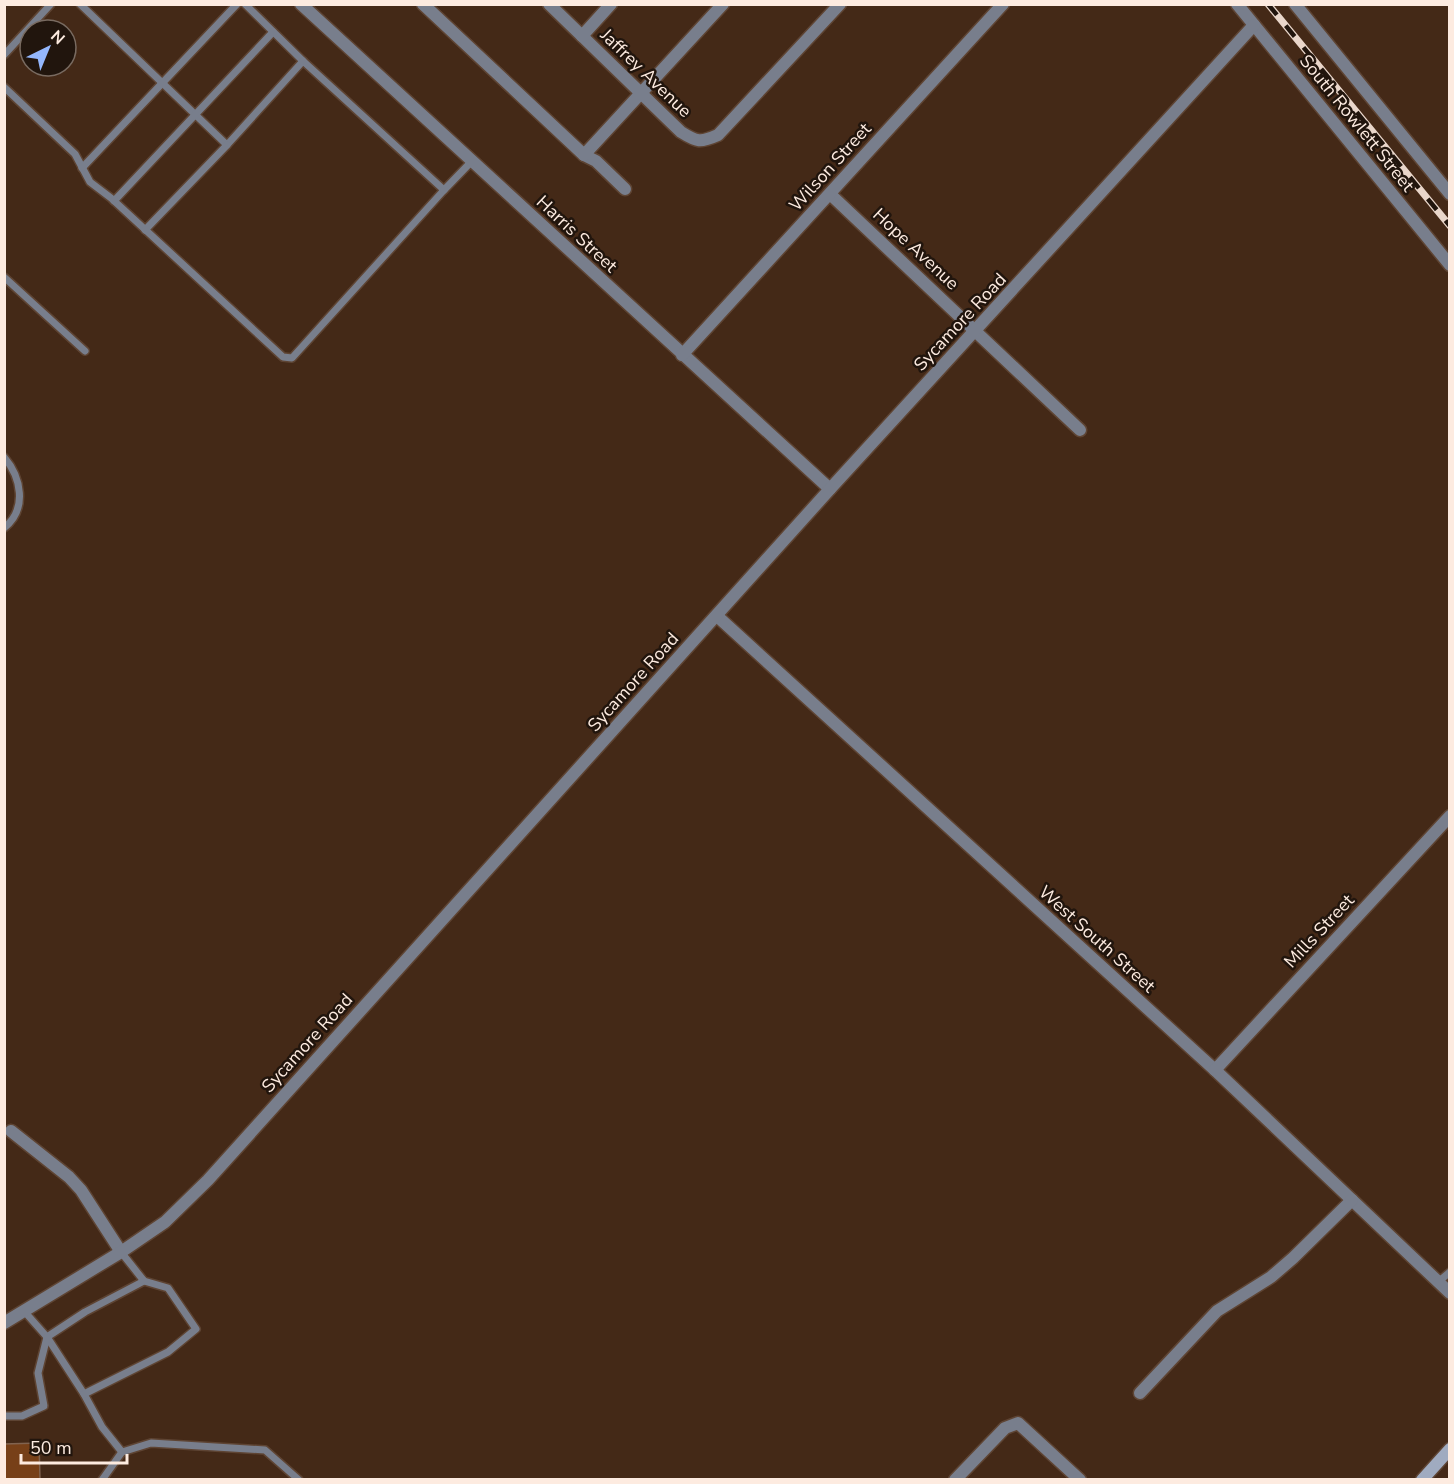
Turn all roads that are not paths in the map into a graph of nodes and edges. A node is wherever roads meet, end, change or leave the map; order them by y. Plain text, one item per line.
1 (51, 4) edge
2 (80, 4) edge
3 (237, 4) edge
4 (244, 4) edge
5 (301, 4) edge
6 (423, 4) edge
7 (549, 4) edge
8 (611, 4) edge
9 (723, 4) edge
10 (840, 4) edge
11 (1003, 4) edge
12 (1237, 4) edge
13 (1295, 4) edge
14 (1254, 25) junction
15 (273, 32) junction
16 (582, 36) junction
17 (4, 55) edge
18 (303, 61) junction
19 (163, 84) junction
20 (4, 87) edge
21 (642, 93) junction
22 (195, 114) junction
23 (227, 145) junction
24 (584, 155) junction
25 (472, 161) junction
26 (82, 168) junction
27 (626, 189) dead end
28 (444, 190) junction
29 (830, 194) junction
30 (1449, 194) edge
31 (114, 201) junction
32 (145, 230) junction
33 (1449, 265) edge
34 (4, 277) edge
35 (977, 331) junction
36 (85, 351) dead end
37 (682, 355) junction
38 (1080, 430) dead end
39 (4, 457) edge
40 (830, 489) junction
41 (4, 528) edge
42 (717, 616) junction
43 (1449, 816) edge
44 (1215, 1070) junction
45 (11, 1131) dead end
46 (1352, 1200) junction
47 (122, 1252) junction
48 (1449, 1272) edge
49 (144, 1281) junction
50 (1438, 1282) junction
51 (1449, 1293) edge
52 (24, 1311) junction
53 (4, 1323) edge
54 (47, 1337) junction
55 (1140, 1393) dead end
56 (84, 1394) junction
57 (4, 1416) edge
58 (1449, 1449) edge
59 (122, 1452) junction
60 (102, 1479) edge
61 (299, 1479) edge
62 (955, 1479) edge
63 (1080, 1479) edge
64 (1422, 1479) edge

1 - 17 lane
2 - 19 lane
3 - 19 lane
4 - 15 lane
5 - 25 street, Harris Street
6 - 24 street
7 - 16 street, Jaffrey Avenue
8 - 16 street
9 - 21 street
10 - 21 street, Jaffrey Avenue
11 - 29 street, Wilson Street
12 - 14 street, South Rowlett Street
13 - 30 street
14 - 33 street, South Rowlett Street
14 - 35 street, Sycamore Road
15 - 18 lane
15 - 22 lane
16 - 21 street, Jaffrey Avenue
18 - 23 lane
18 - 28 lane
19 - 22 lane
19 - 26 lane
20 - 26 lane
21 - 24 street
22 - 23 lane
22 - 31 lane
23 - 32 lane
24 - 27 street
25 - 28 lane
25 - 37 street, Harris Street
26 - 31 lane
28 - 32 lane
29 - 35 street, Hope Avenue
29 - 37 street, Wilson Street
31 - 32 lane
34 - 36 lane
35 - 38 street, Hope Avenue
35 - 40 street, Sycamore Road
37 - 40 street, Harris Street
39 - 41 lane
40 - 42 street, Sycamore Road
42 - 44 street, West South Street
42 - 47 street, Sycamore Road
43 - 44 street, Mills Street
44 - 46 street, West South Street
45 - 47 street
46 - 50 street, West South Street
46 - 55 street
47 - 49 lane
47 - 52 street, Sycamore Road
48 - 50 lane
49 - 54 lane
49 - 56 lane
50 - 51 street, West South Street
52 - 53 street, Sycamore Road
52 - 54 lane
54 - 56 lane
54 - 57 lane
56 - 59 lane
58 - 64 street
59 - 60 lane
59 - 61 lane
62 - 63 street

